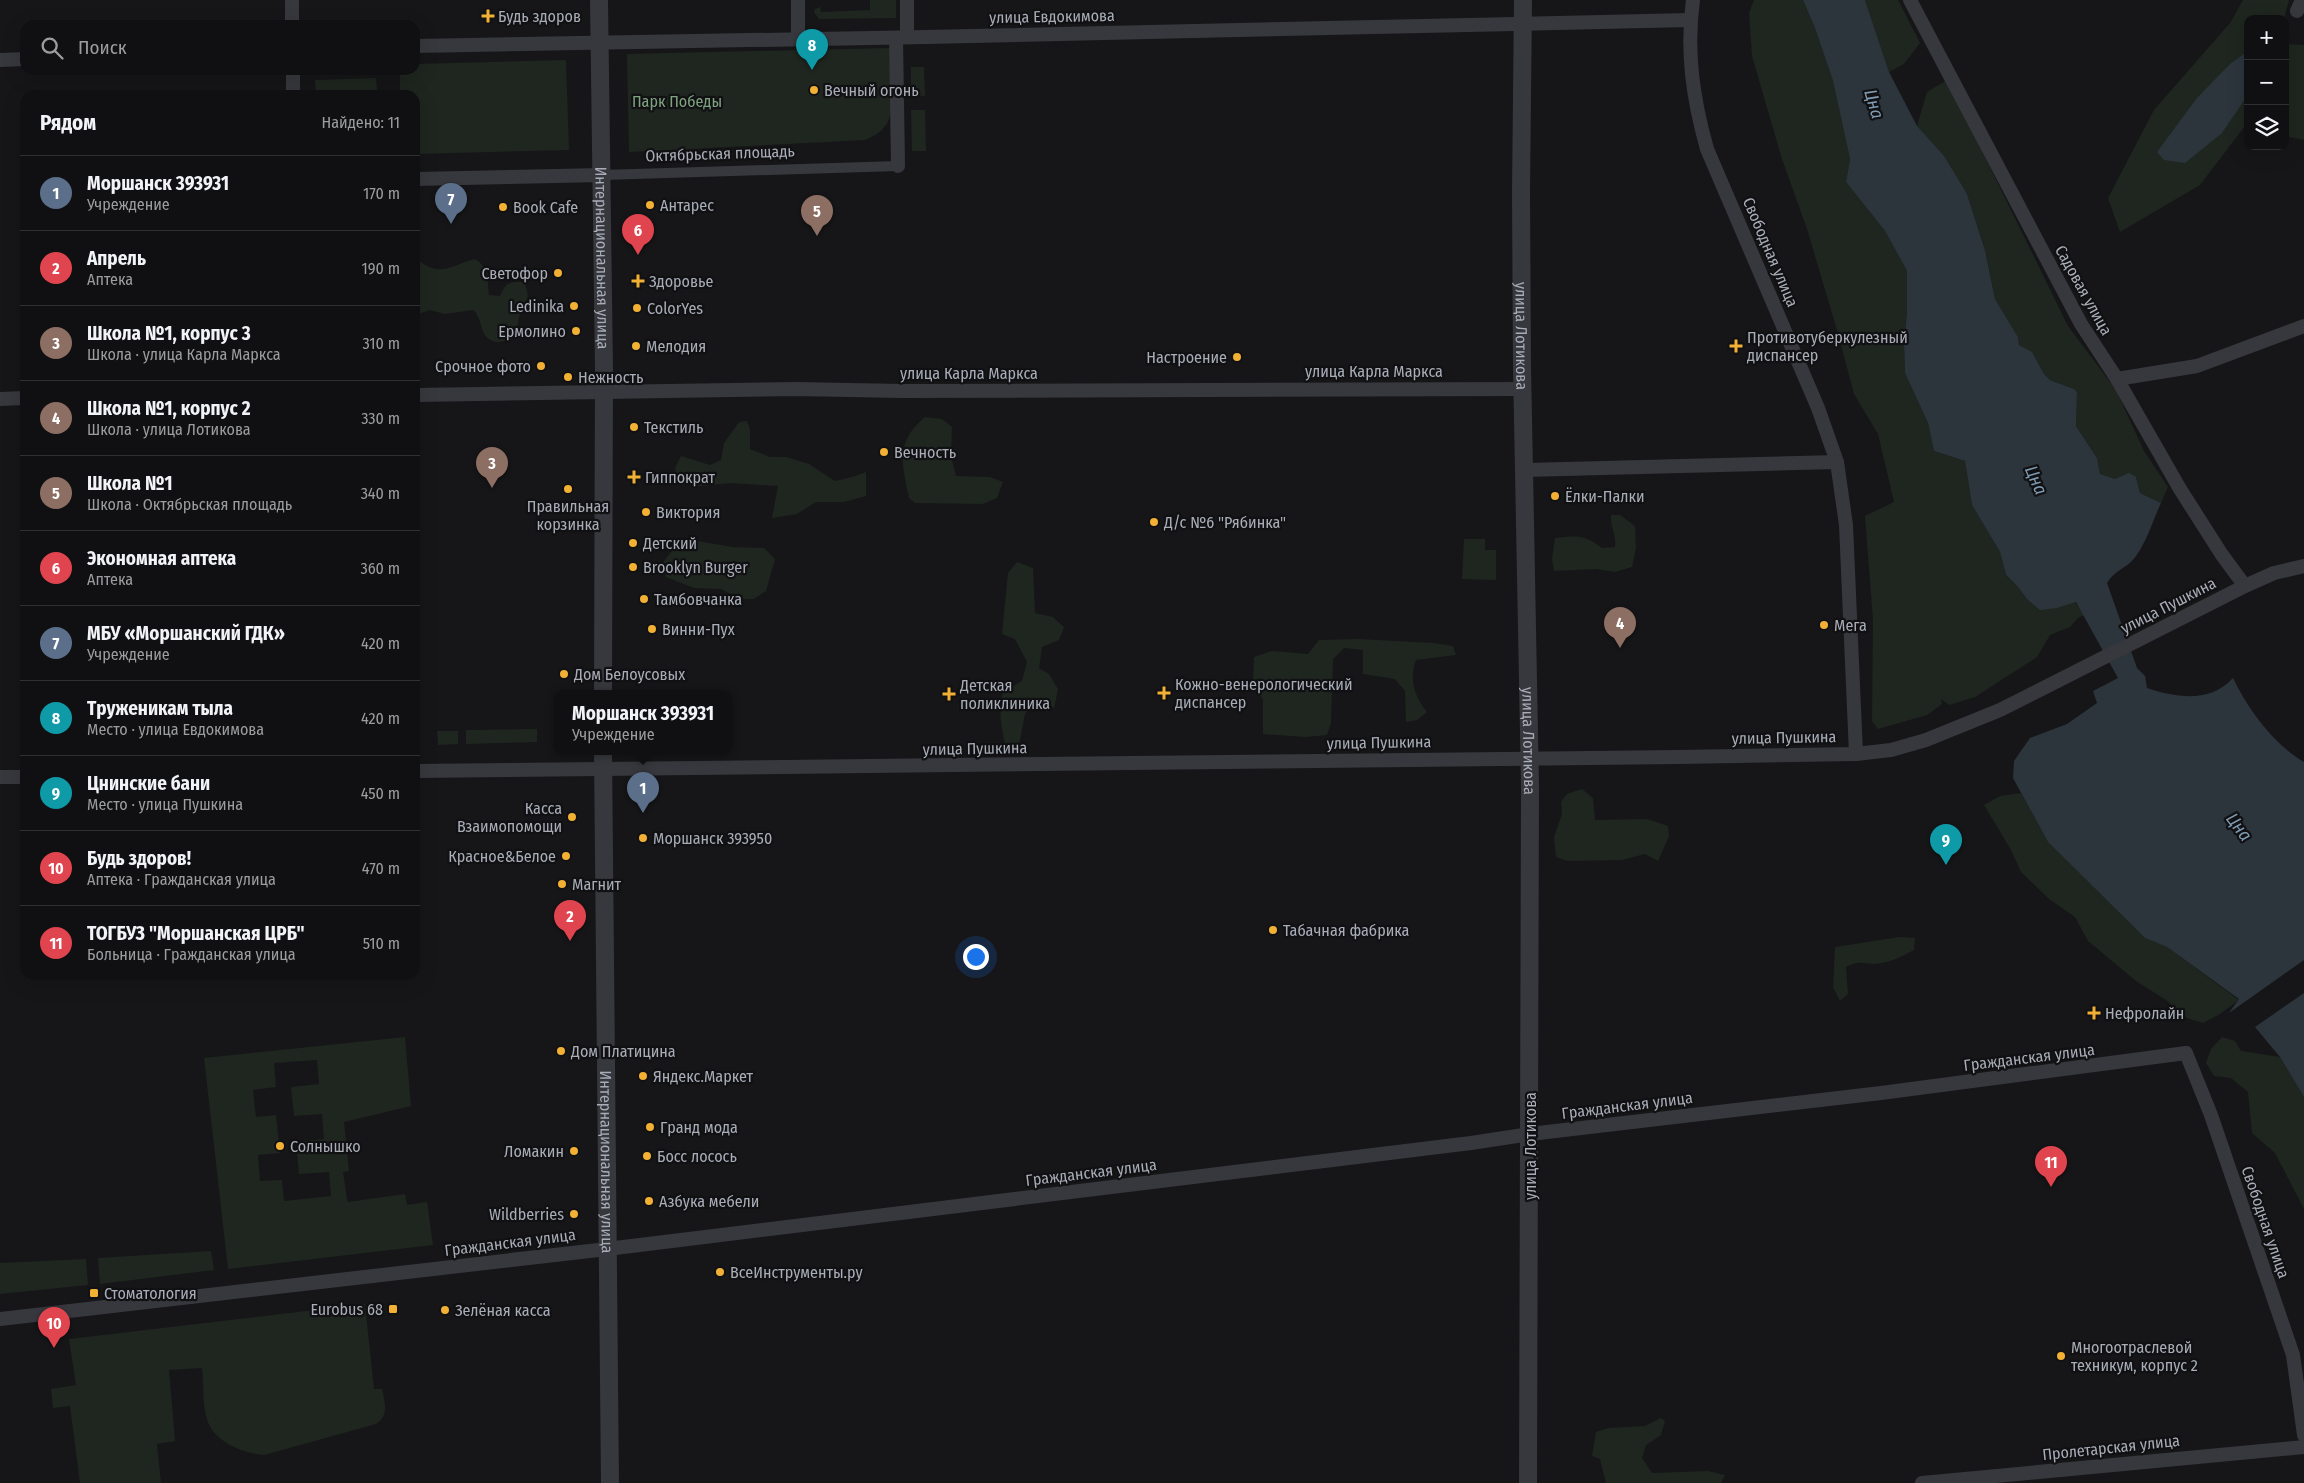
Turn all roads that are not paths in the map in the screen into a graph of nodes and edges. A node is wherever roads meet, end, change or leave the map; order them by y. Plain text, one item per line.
1 (292, 0) edge
2 (599, 0) edge
3 (798, 0) edge
4 (907, 0) edge
5 (1523, 0) edge
6 (1693, 0) edge
7 (1910, 0) edge
8 (292, 20) edge
9 (1690, 20) junction
10 (1523, 23) junction
11 (902, 37) junction
12 (798, 38) junction
13 (600, 41) junction
14 (420, 46) edge
15 (20, 59) edge
16 (0, 60) edge
17 (293, 75) edge
18 (293, 90) edge
19 (898, 166) joint
20 (602, 175) junction
21 (420, 179) edge
22 (2304, 326) edge
23 (2117, 380) junction
24 (1523, 389) junction
25 (604, 393) junction
26 (420, 395) edge
27 (20, 398) edge
28 (0, 399) edge
29 (1837, 462) junction
30 (1525, 470) junction
31 (2304, 566) edge
32 (2245, 586) junction
33 (603, 690) edge
34 (1856, 754) junction
35 (1530, 758) junction
36 (603, 760) edge
37 (420, 771) edge
38 (0, 777) edge
39 (20, 777) edge
40 (2186, 1053) joint
41 (1530, 1134) junction
42 (607, 1249) junction
43 (0, 1319) edge
44 (2304, 1435) edge
45 (2304, 1447) edge
46 (610, 1483) edge
47 (1528, 1483) edge
48 (1922, 1483) edge

1 - 8 street
2 - 13 street, Интернациональная улица
3 - 12 street
4 - 11 street, Октябрьская площадь
5 - 10 street, улица Лотикова
6 - 9 street, Свободная улица
7 - 23 street, Садовая улица
9 - 10 street, улица Евдокимова
9 - 29 street, Свободная улица
10 - 11 street, улица Евдокимова
10 - 24 street, улица Лотикова
11 - 12 street, улица Евдокимова
11 - 19 street, Октябрьская площадь
12 - 13 street, улица Евдокимова
13 - 14 street, улица Евдокимова
13 - 20 street, Интернациональная улица
15 - 16 street
17 - 18 street
19 - 20 street, Октябрьская площадь
20 - 21 street, Октябрьская площадь
20 - 25 street, Интернациональная улица
22 - 23 street
23 - 32 street, Садовая улица
24 - 25 street, улица Карла Маркса
24 - 30 street, улица Лотикова
25 - 26 street, улица Карла Маркса
25 - 33 street, Интернациональная улица
27 - 28 street
29 - 30 street
29 - 34 street, Свободная улица
30 - 35 street, улица Лотикова
31 - 32 street, улица Пушкина
32 - 34 street, улица Пушкина
34 - 35 street, улица Пушкина
35 - 36 street, улица Пушкина
35 - 41 street, улица Лотикова
36 - 37 street, улица Пушкина
36 - 42 street, Интернациональная улица
38 - 39 street
40 - 41 street, Гражданская улица
40 - 44 street, Свободная улица
41 - 42 street, Гражданская улица
41 - 47 street, улица Лотикова
42 - 43 street, Гражданская улица
42 - 46 street, Интернациональная улица
45 - 48 street, Пролетарская улица

